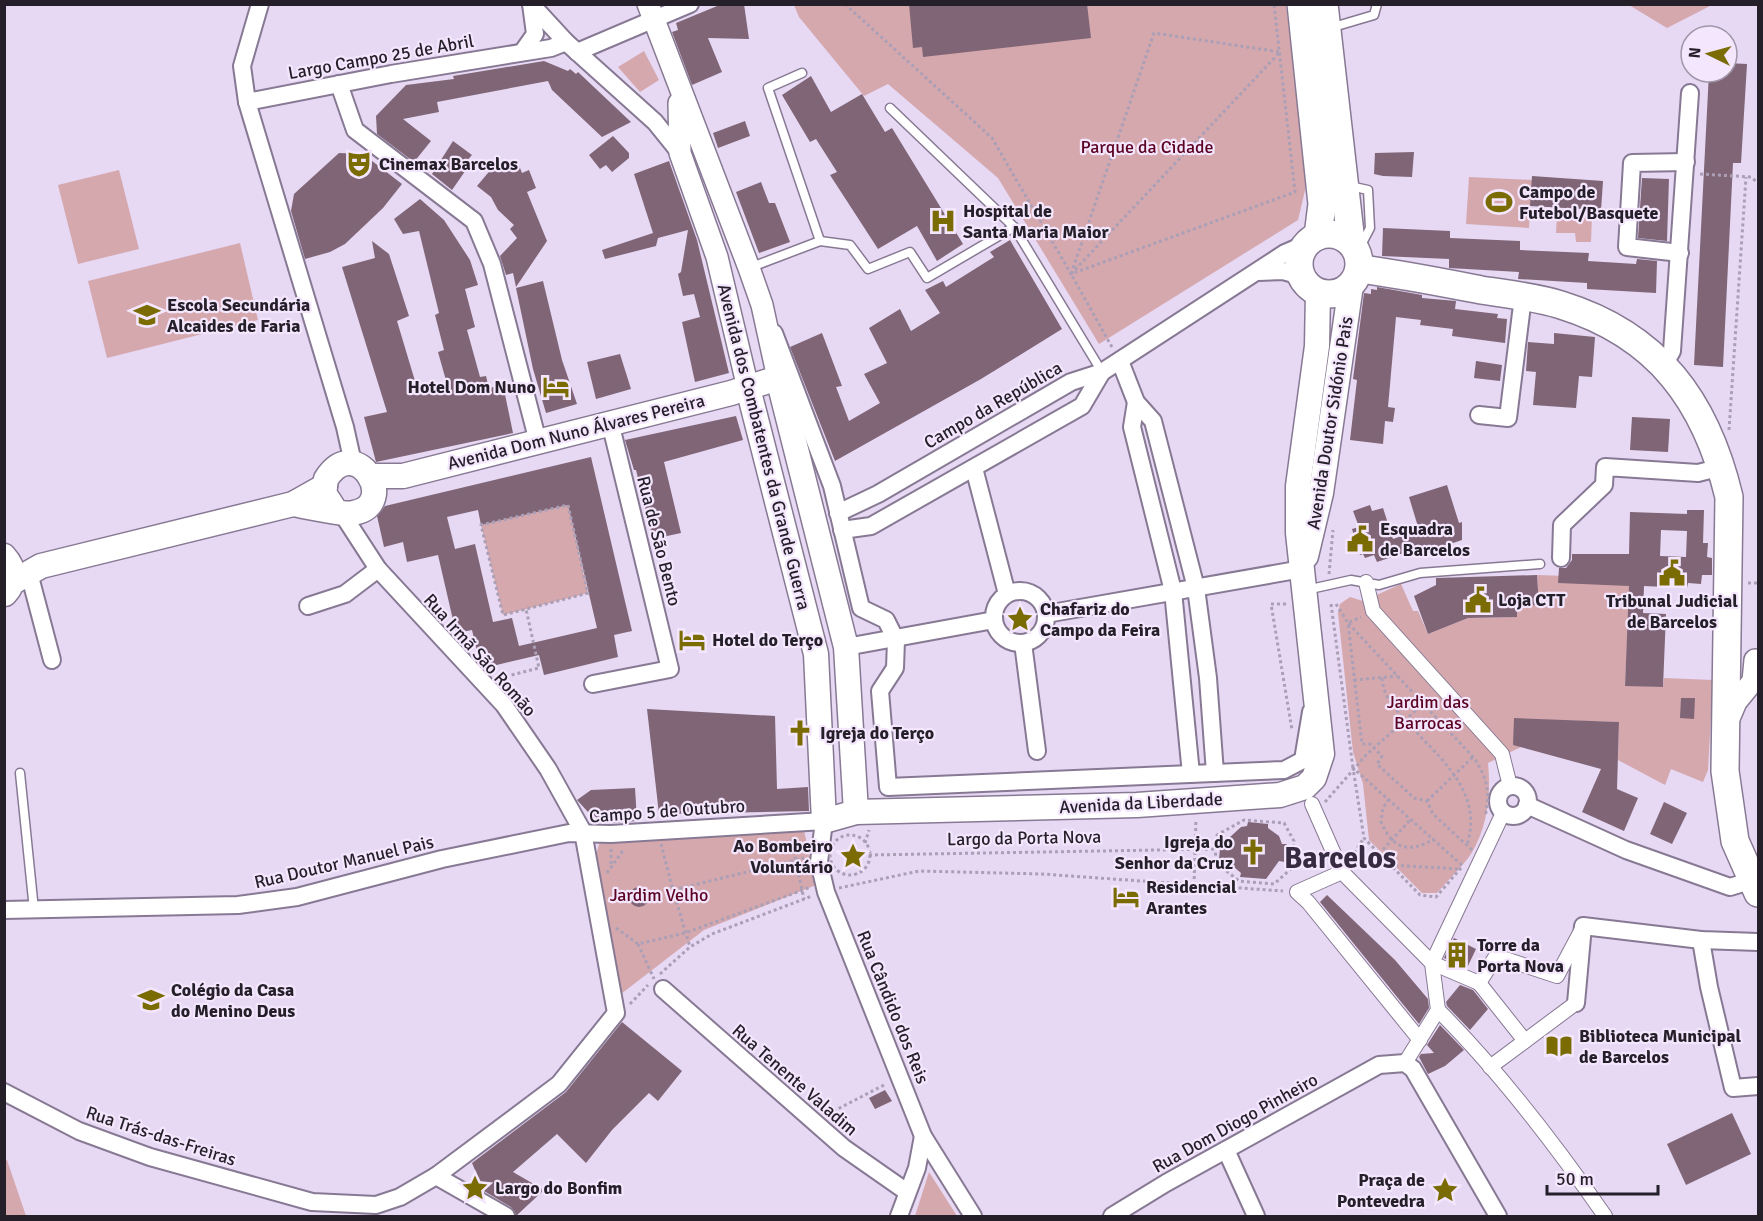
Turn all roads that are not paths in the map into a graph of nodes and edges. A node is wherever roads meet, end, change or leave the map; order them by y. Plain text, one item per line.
1 (260, 4) edge
2 (531, 4) edge
3 (690, 4) edge
4 (1377, 4) edge
5 (651, 11) edge
6 (1314, 17) edge
7 (571, 47) junction
8 (523, 51) junction
9 (802, 73) dead end
10 (676, 78) junction
11 (339, 84) junction
12 (1690, 93) dead end
13 (247, 102) junction
14 (890, 108) dead end
15 (680, 153) junction
16 (1686, 168) junction
17 (1014, 227) junction
18 (1313, 239) junction
19 (820, 241) junction
20 (1680, 254) junction
21 (717, 257) junction
22 (745, 258) junction
23 (1355, 262) junction
24 (1257, 272) junction
25 (723, 280) junction
26 (1310, 284) junction
27 (1523, 297) junction
28 (762, 305) junction
29 (1120, 362) junction
30 (1664, 365) junction
31 (1102, 372) junction
32 (778, 378) junction
33 (748, 388) junction
34 (798, 392) junction
35 (1136, 402) junction
36 (1479, 415) dead end
37 (610, 422) junction
38 (538, 442) junction
39 (1722, 467) junction
40 (974, 468) junction
41 (325, 486) junction
42 (1172, 493) junction
43 (356, 495) junction
44 (1152, 500) junction
45 (293, 504) junction
46 (838, 513) junction
47 (842, 530) junction
48 (1561, 558) dead end
49 (1540, 564) dead end
50 (378, 569) junction
51 (17, 572) edge
52 (1366, 582) junction
53 (1196, 588) junction
54 (1299, 588) junction
55 (1173, 591) junction
56 (1007, 594) junction
57 (308, 606) dead end
58 (1046, 614) junction
59 (993, 620) junction
60 (896, 639) junction
61 (1727, 639) junction
62 (1023, 643) junction
63 (845, 648) junction
64 (815, 653) junction
65 (1756, 659) edge
66 (52, 660) dead end
67 (1314, 667) junction
68 (1725, 672) junction
69 (1208, 678) junction
70 (1753, 681) junction
71 (1184, 682) junction
72 (593, 684) dead end
73 (1725, 729) junction
74 (1037, 751) dead end
75 (20, 773) dead end
76 (1215, 773) junction
77 (1191, 774) junction
78 (1109, 779) junction
79 (1510, 786) junction
80 (1312, 804) dead end
81 (1109, 806) junction
82 (1527, 806) junction
83 (1503, 813) junction
84 (863, 818) junction
85 (824, 821) junction
86 (583, 832) junction
87 (1342, 872) junction
88 (1756, 886) edge
89 (4, 910) edge
90 (34, 910) junction
91 (1583, 927) junction
92 (1701, 940) junction
93 (1758, 942) edge
94 (1432, 963) junction
95 (1479, 983) junction
96 (658, 984) road end
97 (1576, 1003) joint
98 (1438, 1010) junction
99 (1420, 1040) junction
100 (1525, 1041) junction
101 (1406, 1062) junction
102 (1490, 1067) junction
103 (1758, 1086) edge
104 (4, 1092) edge
105 (923, 1136) junction
106 (1226, 1150) junction
107 (436, 1176) junction
108 (908, 1192) junction
109 (376, 1205) junction
110 (322, 1208) edge
111 (353, 1216) edge
112 (506, 1216) edge
113 (889, 1216) edge
114 (899, 1216) edge
115 (973, 1216) edge
116 (1112, 1216) edge
117 (1256, 1216) edge
118 (1498, 1216) edge
119 (1605, 1216) edge

1 - 13 street, Rua Irmã São Romão
2 - 7 street
2 - 8 street
3 - 5 street, Largo Campo 25 de Abril
4 - 6 lane
5 - 7 street, Largo Campo 25 de Abril
5 - 10 street, Avenida dos Combatentes da Grande Guerra
6 - 18 main road
6 - 23 main road, Avenida Doutor Sidónio Pais
7 - 8 street, Largo Campo 25 de Abril
7 - 15 street
8 - 11 street, Largo Campo 25 de Abril
9 - 19 lane
10 - 15 street, Avenida dos Combatentes da Grande Guerra
10 - 22 street, Avenida dos Combatentes da Grande Guerra
11 - 13 street, Largo Campo 25 de Abril
11 - 38 street
12 - 16 street
13 - 43 street, Rua Irmã São Romão
14 - 17 lane
15 - 21 street, Avenida dos Combatentes da Grande Guerra
16 - 20 street
16 - 20 street
17 - 19 lane
17 - 31 lane
18 - 23 main road
18 - 24 street, Campo da República
18 - 26 main road
19 - 22 lane
20 - 30 street
21 - 22 street
21 - 25 street, Avenida dos Combatentes da Grande Guerra
22 - 25 street
22 - 28 street, Avenida dos Combatentes da Grande Guerra
23 - 26 main road
23 - 27 main road
23 - 54 main road, Avenida Doutor Sidónio Pais
24 - 26 street
24 - 29 street, Campo da República
25 - 33 street, Avenida dos Combatentes da Grande Guerra
26 - 54 main road, Avenida Doutor Sidónio Pais
27 - 30 main road
27 - 36 street
28 - 32 street, Avenida dos Combatentes da Grande Guerra
28 - 34 street
29 - 31 street, Campo da República
29 - 35 street
30 - 39 main road
31 - 40 street
31 - 46 street, Campo da República
32 - 33 main road, Avenida Dom Nuno Álvares Pereira
32 - 34 street
32 - 63 main road, Avenida dos Combatentes da Grande Guerra
33 - 37 main road, Avenida Dom Nuno Álvares Pereira
33 - 64 main road, Avenida dos Combatentes da Grande Guerra
34 - 46 street
35 - 42 street
35 - 44 street
37 - 38 main road, Avenida Dom Nuno Álvares Pereira
37 - 72 street, Rua de São Bento
38 - 43 main road, Avenida Dom Nuno Álvares Pereira
39 - 48 street
39 - 61 main road
40 - 47 street
40 - 56 street
41 - 43 main road
41 - 43 main road, Avenida Dom Nuno Álvares Pereira
41 - 45 main road, Avenida Dom Nuno Álvares Pereira
42 - 44 street
42 - 53 street
43 - 45 main road, Avenida Dom Nuno Álvares Pereira
43 - 50 street, Rua Irmã São Romão
44 - 55 street
45 - 51 main road, Avenida Dom Nuno Álvares Pereira
46 - 47 street
47 - 60 street
49 - 52 lane
50 - 57 street
50 - 86 street, Rua Irmã São Romão
51 - 66 street
52 - 54 lane
52 - 79 street
53 - 54 street
53 - 55 street
53 - 69 street
54 - 67 main road, Avenida da Liberdade
55 - 58 street
55 - 71 street
56 - 58 street
56 - 59 street
58 - 62 street
59 - 60 street
59 - 62 street
60 - 63 street
60 - 78 street
61 - 65 street
61 - 68 main road
62 - 74 street
63 - 64 main road
63 - 84 main road, Avenida dos Combatentes da Grande Guerra
64 - 85 main road, Avenida dos Combatentes da Grande Guerra
65 - 68 street
65 - 70 street
67 - 76 street
67 - 81 main road, Avenida da Liberdade
68 - 70 street
68 - 73 main road
69 - 71 street
69 - 76 street
70 - 73 street
71 - 77 street
73 - 88 main road
75 - 90 lane
76 - 77 street
77 - 78 street
78 - 81 street
79 - 82 street
79 - 83 street
80 - 87 street
81 - 84 main road, Avenida da Liberdade
82 - 83 street
82 - 88 street
83 - 94 street
84 - 85 main road, Avenida da Liberdade
85 - 86 street, Campo 5 de Outubro
85 - 105 street, Rua Cândido dos Reis
86 - 90 street, Rua Doutor Manuel Pais
86 - 107 street, Campo 5 de Outubro
87 - 94 street
87 - 99 street
89 - 90 street, Rua Doutor Manuel Pais
91 - 92 street
91 - 95 street
91 - 97 street
92 - 93 street
92 - 103 street
94 - 95 street
94 - 98 street
95 - 100 street
96 - 108 street, Rua Tenente Valadim
97 - 100 street
98 - 99 street
98 - 102 street
99 - 101 street
100 - 102 street
101 - 106 street, Rua Dom Diogo Pinheiro
101 - 118 street
102 - 119 street
104 - 110 street, Rua Trás-das-Freiras
105 - 108 street
105 - 115 street, Rua Cândido dos Reis
106 - 116 street, Rua Dom Diogo Pinheiro
106 - 117 street
107 - 109 street
107 - 112 street
108 - 113 street
108 - 114 street
109 - 110 street
109 - 111 street

